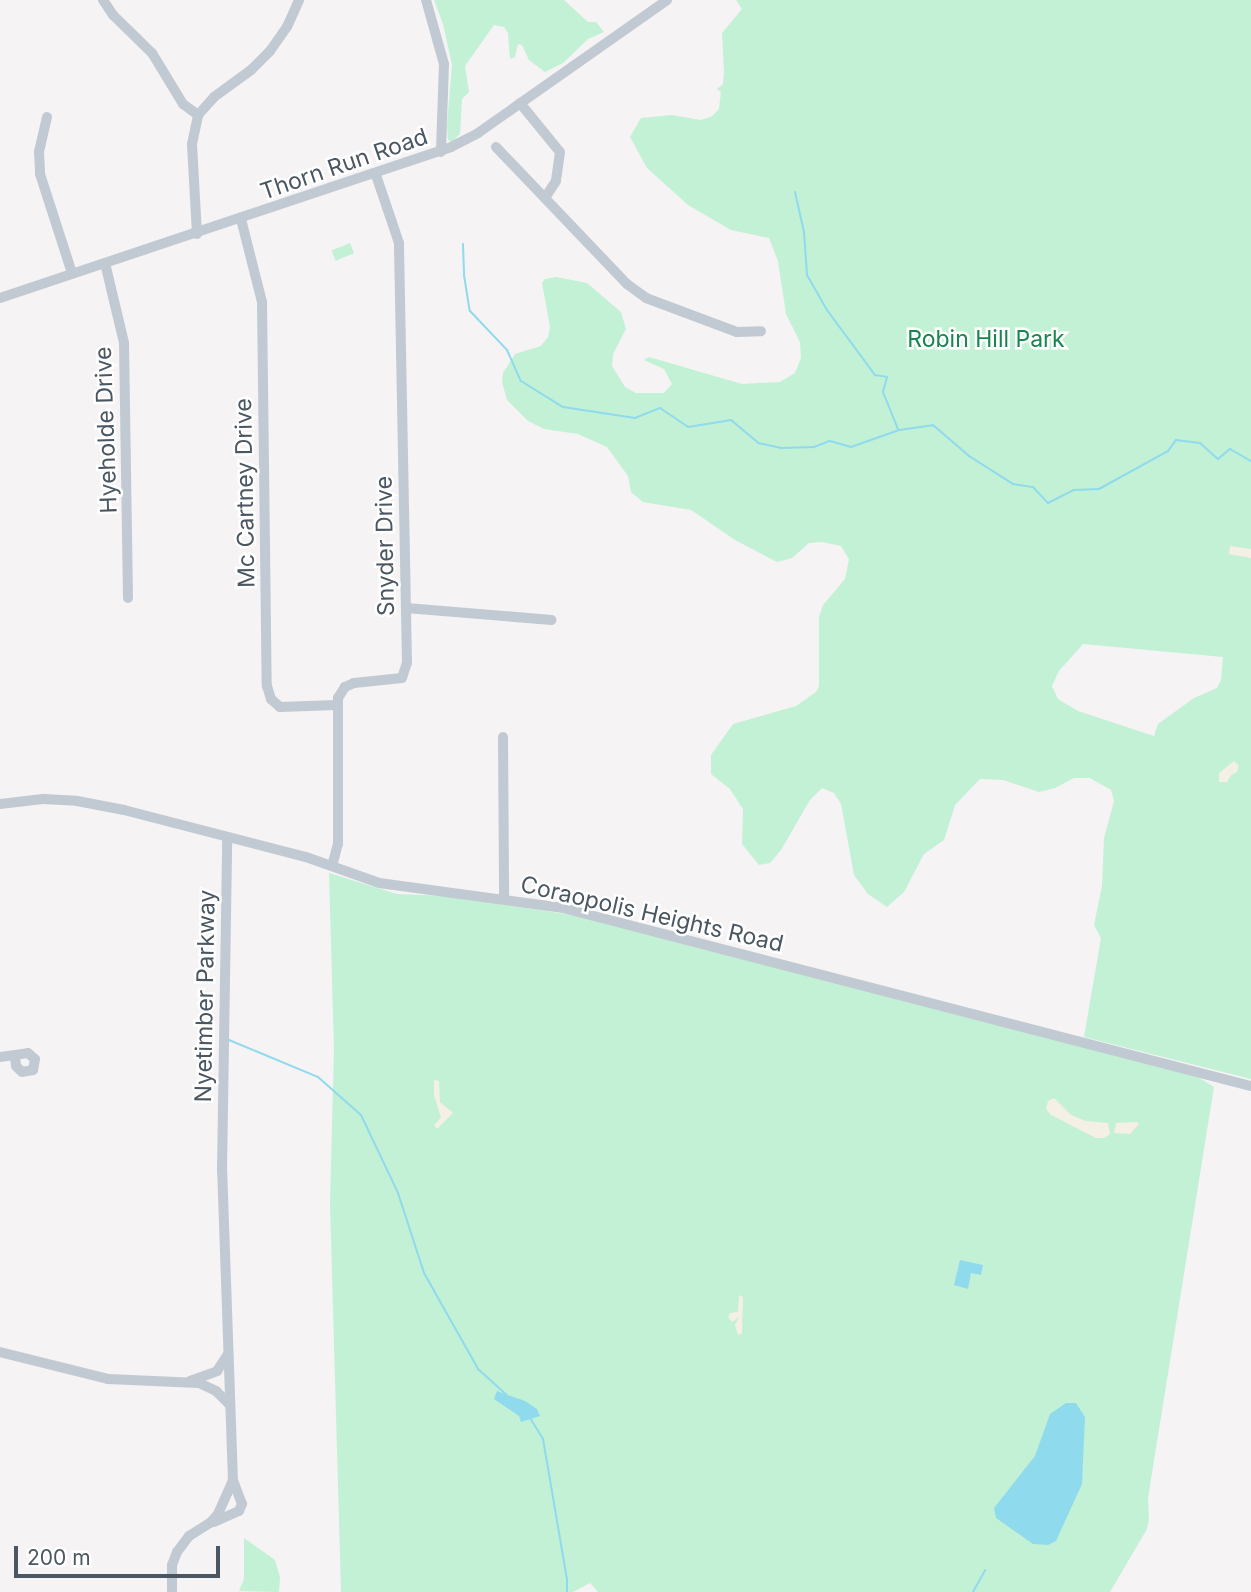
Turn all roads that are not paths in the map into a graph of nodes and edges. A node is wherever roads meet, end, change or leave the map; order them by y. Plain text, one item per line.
1 (103, 0) edge
2 (299, 0) edge
3 (426, 0) edge
4 (667, 0) edge
5 (520, 103) junction
6 (198, 115) junction
7 (47, 117) dead end
8 (496, 147) dead end
9 (441, 152) junction
10 (376, 175) junction
11 (545, 198) junction
12 (241, 219) junction
13 (197, 234) junction
14 (105, 263) junction
15 (72, 273) junction
16 (0, 298) edge
17 (761, 331) dead end
18 (128, 598) dead end
19 (406, 608) junction
20 (552, 620) dead end
21 (336, 705) junction
22 (503, 737) dead end
23 (0, 804) edge
24 (227, 837) junction
25 (332, 866) junction
26 (504, 898) junction
27 (0, 1057) edge
28 (15, 1057) dead end
29 (1251, 1086) edge
30 (230, 1350) junction
31 (0, 1352) edge
32 (190, 1381) junction
33 (230, 1405) junction
34 (233, 1481) junction
35 (210, 1523) junction
36 (172, 1592) edge

1 - 6 street
2 - 6 street
3 - 9 street
4 - 5 street, Thorn Run Road
5 - 9 street, Thorn Run Road
5 - 11 street
6 - 13 street
7 - 15 street
8 - 11 street
9 - 10 street, Thorn Run Road
10 - 12 street, Thorn Run Road
10 - 19 street, Snyder Drive
11 - 17 street
12 - 13 street, Thorn Run Road
12 - 21 street, Mc Cartney Drive
13 - 14 street, Thorn Run Road
14 - 15 street, Thorn Run Road
14 - 18 street, Hyeholde Drive
15 - 16 street, Thorn Run Road
19 - 20 street
19 - 21 street, Snyder Drive
21 - 25 street
22 - 26 street
23 - 24 street, Coraopolis Heights Road
24 - 25 street, Coraopolis Heights Road
24 - 30 street, Nyetimber Parkway
25 - 26 street, Coraopolis Heights Road
26 - 29 street, Coraopolis Heights Road
27 - 28 street
30 - 32 street
30 - 33 street, Nyetimber Parkway
31 - 32 street
32 - 33 street
33 - 34 street, Nyetimber Parkway
34 - 35 street
34 - 35 street, Nyetimber Parkway
35 - 36 street

